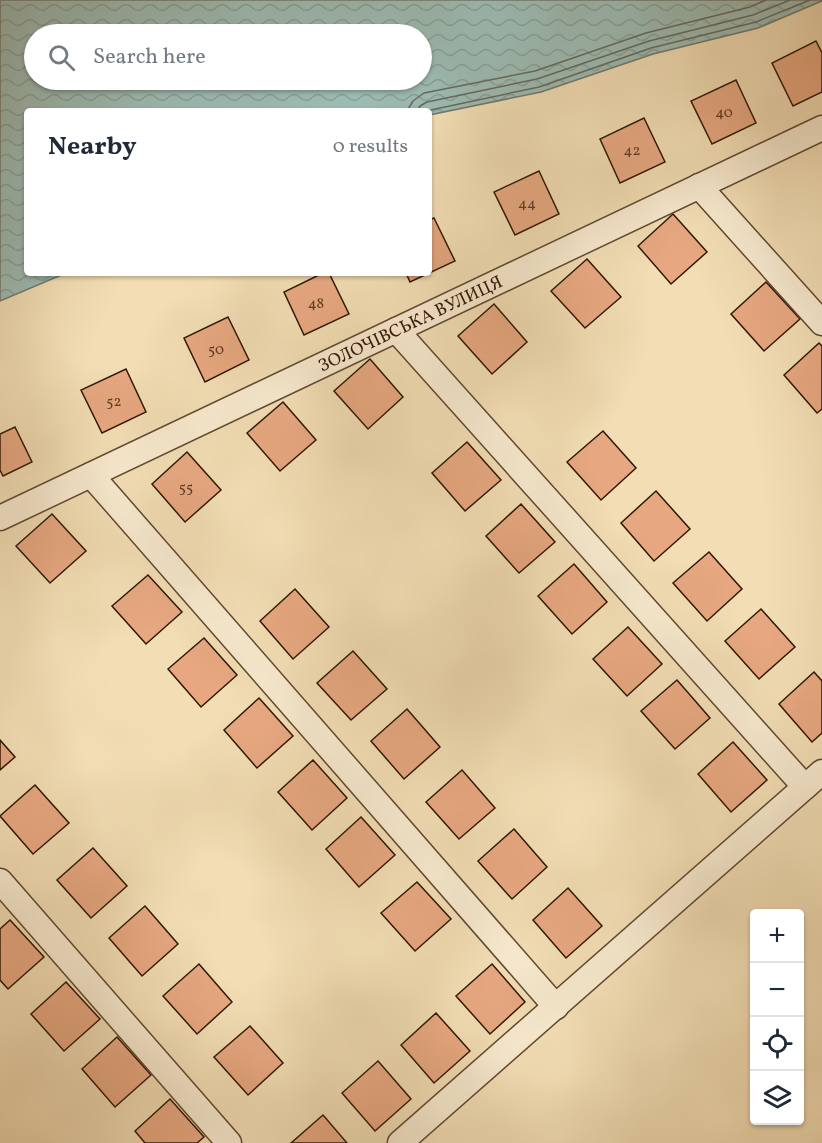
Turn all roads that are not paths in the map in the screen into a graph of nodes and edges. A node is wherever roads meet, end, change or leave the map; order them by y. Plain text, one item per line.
1 (822, 128) edge
2 (699, 186) junction
3 (822, 323) edge
4 (396, 330) junction
5 (91, 475) junction
6 (0, 518) edge
7 (814, 780) edge
8 (0, 881) edge
9 (556, 1006) junction
10 (229, 1143) edge
11 (400, 1143) edge

1 - 2 street, ЗОЛОЧІВСЬКА ВУЛИЦЯ
2 - 3 street
2 - 4 street, ЗОЛОЧІВСЬКА ВУЛИЦЯ
4 - 5 street, ЗОЛОЧІВСЬКА ВУЛИЦЯ
4 - 7 street
5 - 6 street, ЗОЛОЧІВСЬКА ВУЛИЦЯ
5 - 9 street
7 - 9 street
8 - 10 street
9 - 11 street

